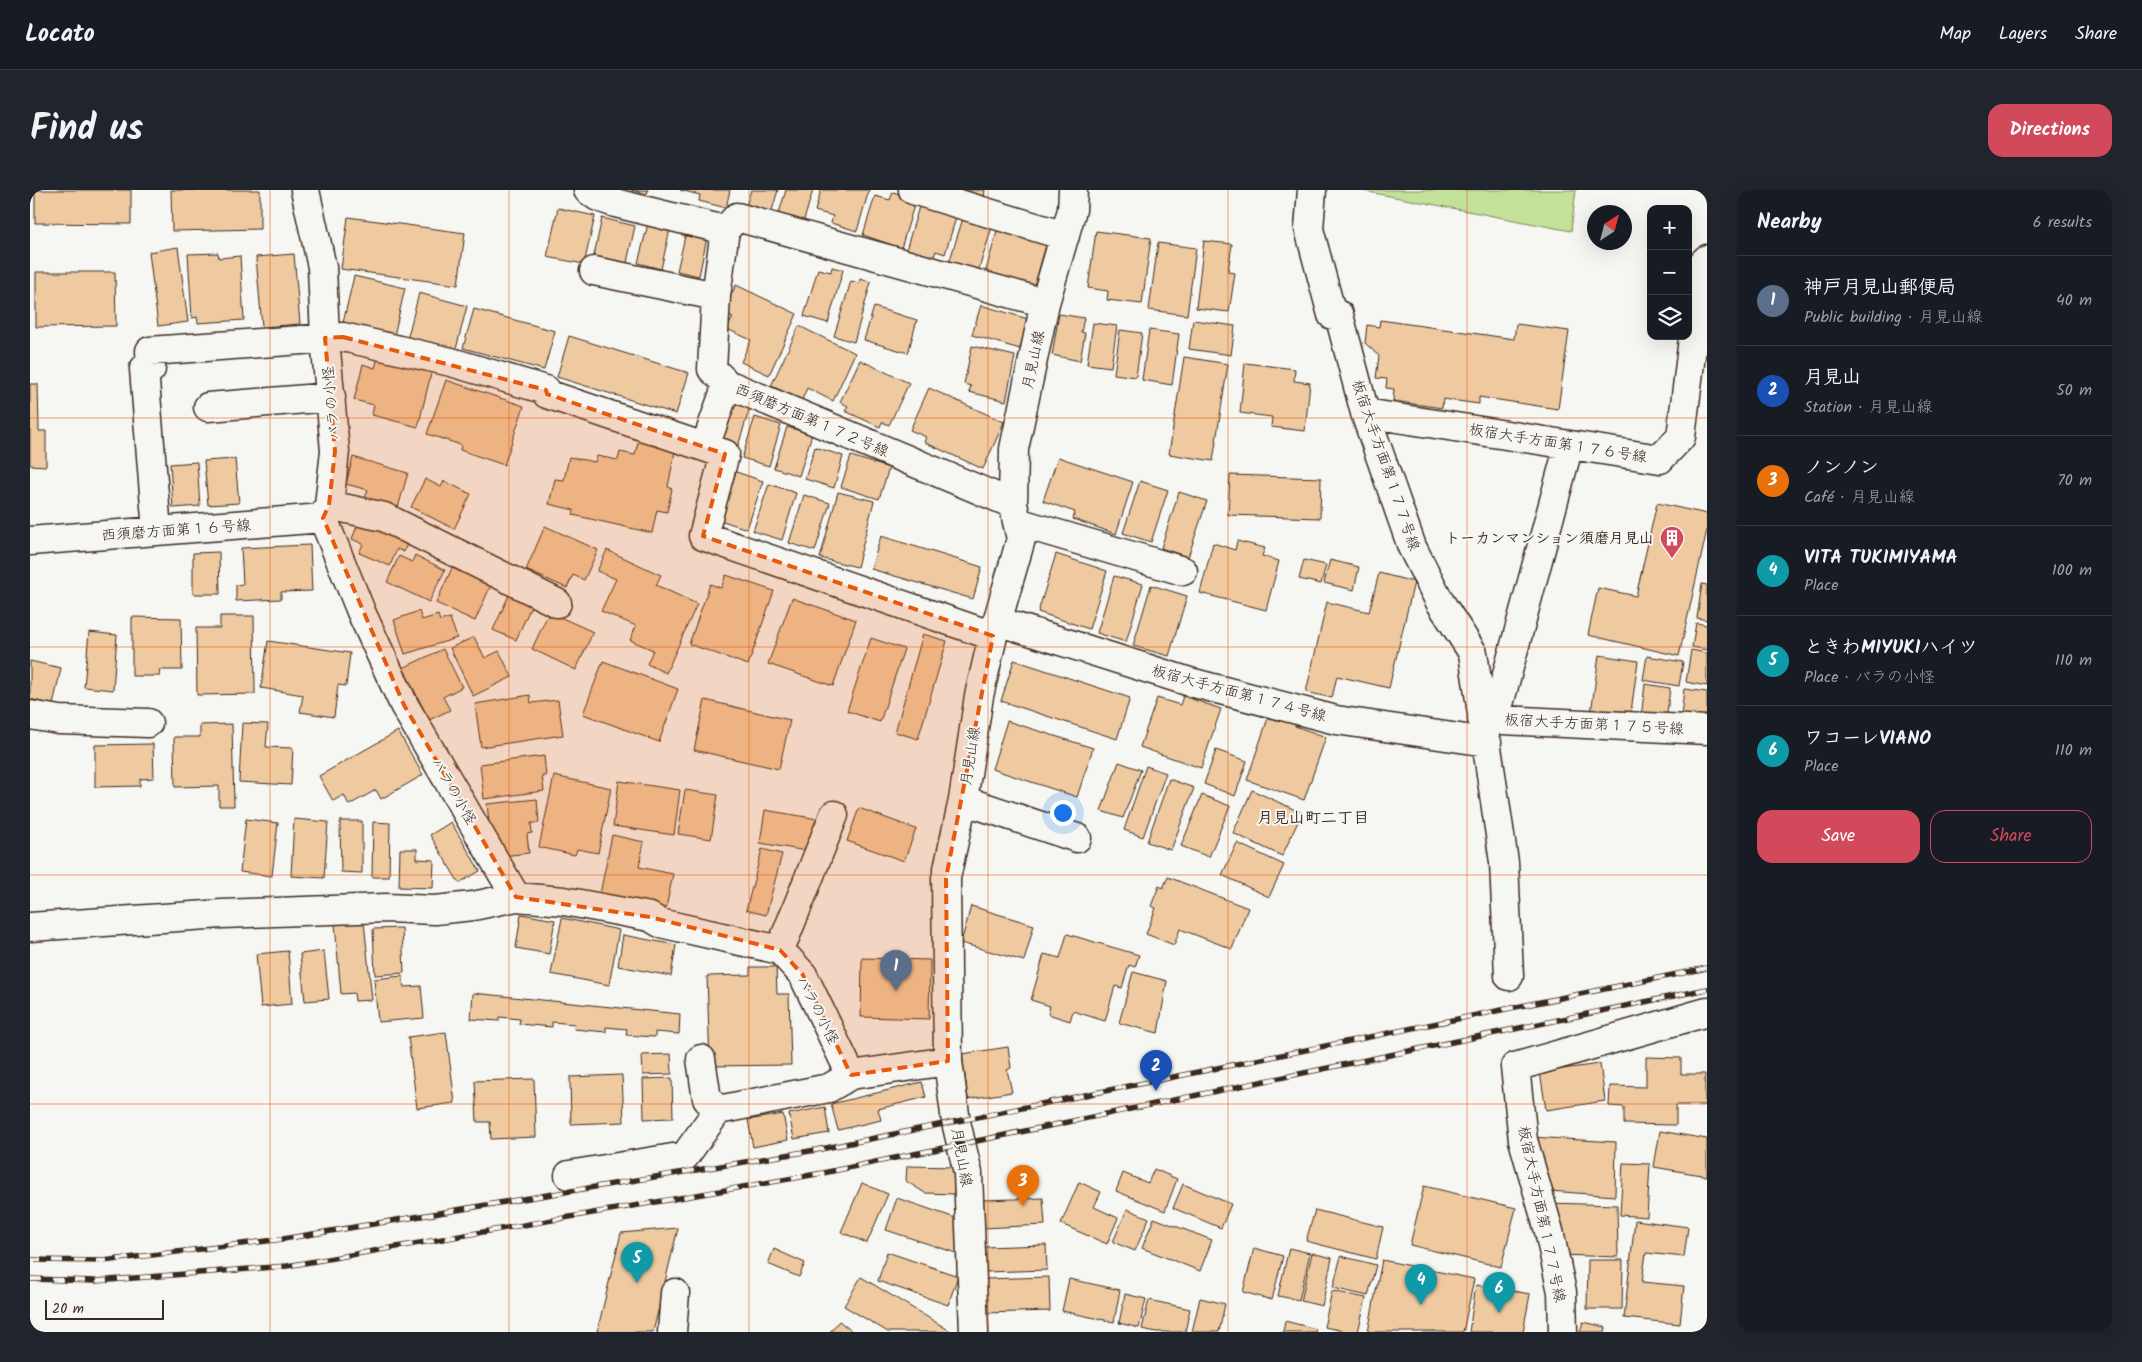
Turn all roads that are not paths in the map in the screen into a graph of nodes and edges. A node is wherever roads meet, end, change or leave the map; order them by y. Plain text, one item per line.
1 (305, 190) edge
2 (588, 190) edge
3 (913, 190) edge
4 (1073, 190) edge
5 (1312, 190) edge
6 (725, 230) junction
7 (1065, 236) junction
8 (1707, 259) edge
9 (594, 271) dead end
10 (716, 296) junction
11 (1045, 302) junction
12 (325, 338) junction
13 (727, 384) junction
14 (331, 397) junction
15 (208, 407) dead end
16 (1365, 413) junction
17 (1569, 445) junction
18 (705, 447) junction
19 (326, 512) junction
20 (1015, 513) junction
21 (157, 531) junction
22 (30, 541) edge
23 (1183, 571) dead end
24 (557, 603) dead end
25 (995, 628) junction
26 (30, 715) edge
27 (148, 723) dead end
28 (1488, 727) junction
29 (1707, 730) edge
30 (963, 800) junction
31 (834, 815) dead end
32 (1077, 838) dead end
33 (516, 897) junction
34 (30, 927) edge
35 (780, 950) junction
36 (1509, 976) dead end
37 (1707, 1012) edge
38 (701, 1059) dead end
39 (948, 1061) junction
40 (851, 1075) junction
41 (718, 1110) junction
42 (569, 1175) dead end
43 (675, 1293) dead end
44 (672, 1332) edge
45 (974, 1332) edge
46 (1563, 1332) edge

1 - 12 street, バラの小怪
2 - 6 street
3 - 7 street
4 - 7 street, 月見山線
5 - 16 street, 板宿大手方面第１７７号線
6 - 10 street, 西須磨方面第１７２号線
6 - 11 street
7 - 11 street, 月見山線
8 - 17 street, 板宿大手方面第１７６号線
9 - 10 street
10 - 13 street, 西須磨方面第１７２号線
11 - 20 street, 月見山線
12 - 14 street, バラの小怪
12 - 18 street
12 - 21 street
13 - 18 street
13 - 20 street, 西須磨方面第１７２号線
14 - 15 street
14 - 19 street, バラの小怪
16 - 17 street, 板宿大手方面第１７６号線
16 - 28 street, 板宿大手方面第１７７号線
17 - 28 street
18 - 25 street, 板宿大手方面第１７４号線
19 - 21 street, 西須磨方面第１６号線
19 - 24 street, 西須磨方面第１６号線
19 - 33 street, バラの小怪
20 - 23 street, 西須磨方面第１７２号線
20 - 25 street, 月見山線
21 - 22 street, 西須磨方面第１６号線
25 - 28 street, 板宿大手方面第１７４号線
25 - 30 street, 月見山線
26 - 27 street
28 - 29 street, 板宿大手方面第１７５号線
28 - 36 street, 板宿大手方面第１７７号線
30 - 32 street
30 - 39 street, 月見山線
31 - 35 street
33 - 34 street
33 - 35 street
35 - 40 street, バラの小怪
37 - 46 street, 板宿大手方面第１７７号線
38 - 41 street
39 - 40 street
39 - 45 street, 月見山線
40 - 41 street
41 - 42 street
43 - 44 street

